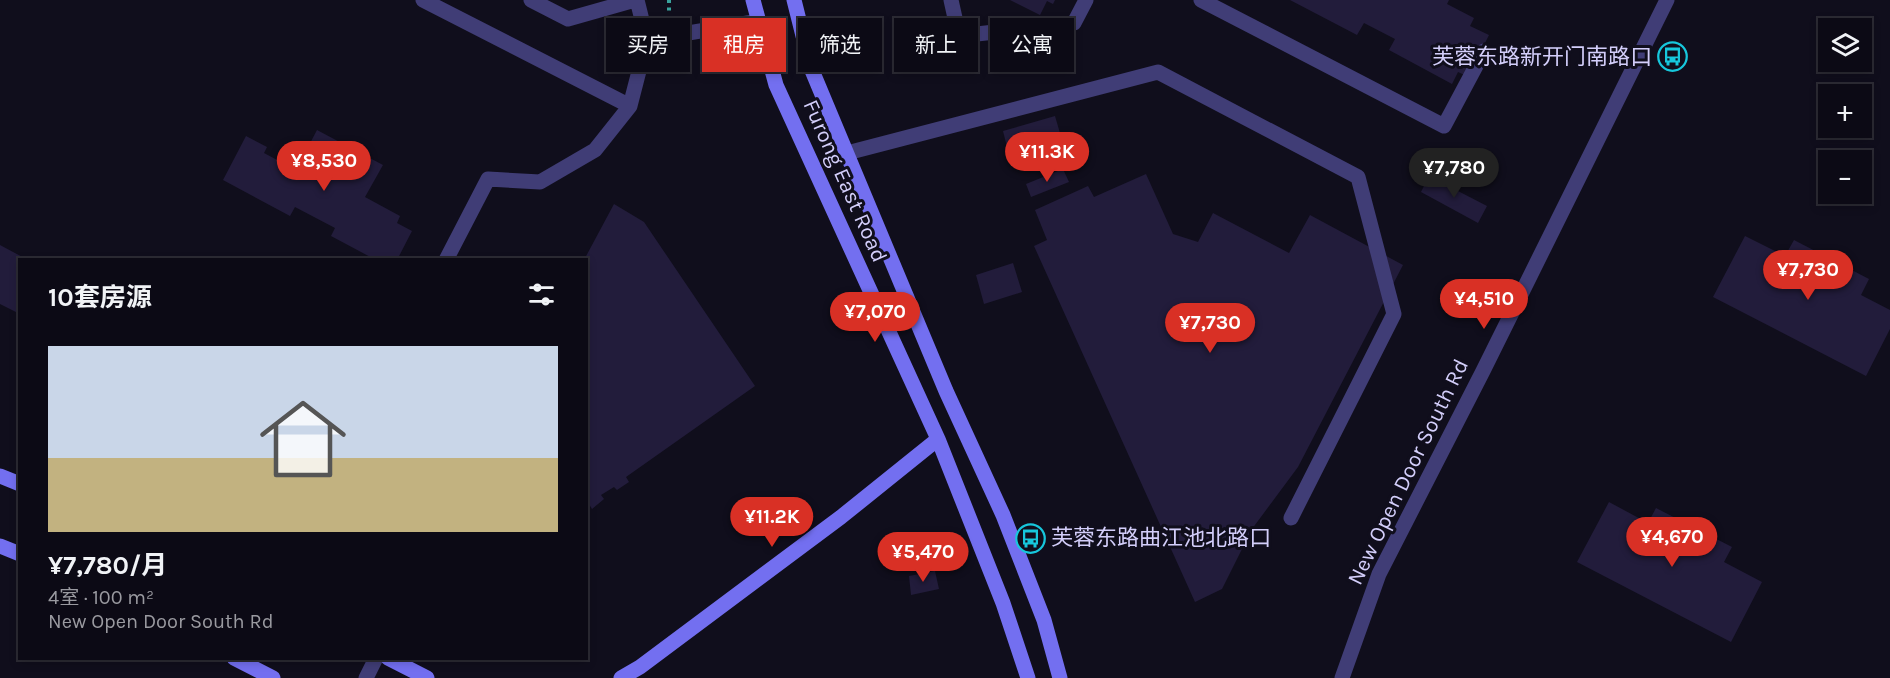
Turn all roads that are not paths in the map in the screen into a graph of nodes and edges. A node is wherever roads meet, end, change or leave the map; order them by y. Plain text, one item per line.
1 (423, 0) edge
2 (531, 0) edge
3 (636, 0) edge
4 (753, 0) edge
5 (794, 0) edge
6 (951, 0) edge
7 (1086, 0) edge
8 (1201, 0) edge
9 (1667, 0) edge
10 (641, 18) edge
11 (758, 18) edge
12 (1484, 51) dead end
13 (639, 72) edge
14 (773, 72) edge
15 (630, 106) junction
16 (847, 153) junction
17 (447, 258) edge
18 (938, 439) junction
19 (0, 476) edge
20 (18, 483) edge
21 (1291, 518) dead end
22 (0, 546) edge
23 (18, 553) edge
24 (238, 660) edge
25 (375, 660) edge
26 (392, 660) edge
27 (273, 678) edge
28 (366, 678) edge
29 (428, 678) edge
30 (621, 678) edge
31 (1028, 678) edge
32 (1060, 678) edge
33 (1342, 678) edge

1 - 15 street
2 - 3 street
3 - 10 street
4 - 11 main road, Furong East Road
5 - 16 main road, Furong East Road
6 - 7 street
8 - 12 street
9 - 33 street, New Open Door South Rd
13 - 15 street
14 - 18 main road, Furong East Road
15 - 17 street
16 - 21 street
16 - 32 main road, Furong East Road
18 - 30 main road
18 - 31 main road, Furong East Road
19 - 20 main road
22 - 23 main road
24 - 27 main road
25 - 28 street
26 - 29 main road

